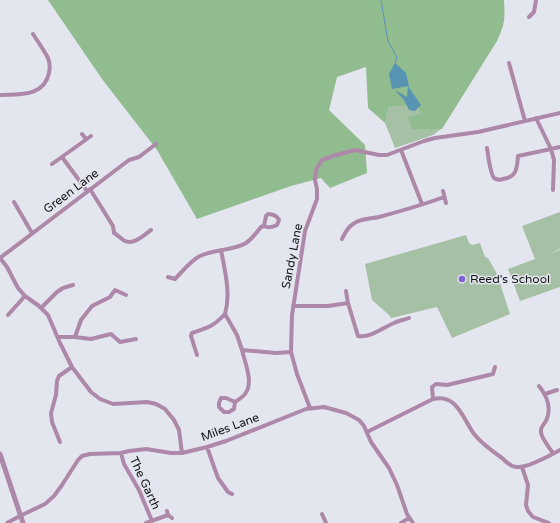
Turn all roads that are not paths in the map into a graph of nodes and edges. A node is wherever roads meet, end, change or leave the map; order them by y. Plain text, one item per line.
1 (536, 0) edge
2 (529, 17) dead end
3 (33, 34) dead end
4 (510, 63) dead end
5 (0, 95) edge
6 (560, 113) edge
7 (536, 118) junction
8 (525, 121) junction
9 (82, 134) dead end
10 (91, 136) dead end
11 (86, 139) junction
12 (156, 144) dead end
13 (560, 147) edge
14 (487, 148) dead end
15 (551, 149) junction
16 (401, 150) junction
17 (62, 157) junction
18 (52, 164) dead end
19 (89, 190) junction
20 (553, 190) dead end
21 (443, 192) dead end
22 (444, 197) junction
23 (14, 202) dead end
24 (446, 203) dead end
25 (422, 204) junction
26 (264, 226) dead end
27 (151, 230) dead end
28 (32, 233) junction
29 (342, 239) dead end
30 (221, 250) junction
31 (0, 258) edge
32 (168, 277) dead end
33 (73, 285) dead end
34 (346, 291) dead end
35 (126, 295) dead end
36 (25, 296) junction
37 (348, 303) junction
38 (293, 306) junction
39 (41, 308) junction
40 (225, 314) junction
41 (8, 315) dead end
42 (409, 318) dead end
43 (401, 321) junction
44 (405, 327) dead end
45 (58, 337) junction
46 (75, 337) junction
47 (136, 339) dead end
48 (242, 350) junction
49 (291, 352) junction
50 (197, 355) dead end
51 (72, 367) junction
52 (495, 367) dead end
53 (539, 386) dead end
54 (557, 390) dead end
55 (545, 394) junction
56 (434, 399) junction
57 (235, 402) dead end
58 (310, 408) junction
59 (367, 432) junction
60 (60, 442) dead end
61 (207, 447) junction
62 (560, 450) edge
63 (121, 453) junction
64 (182, 453) junction
65 (554, 453) junction
66 (0, 454) edge
67 (522, 467) junction
68 (232, 494) dead end
69 (322, 514) dead end
70 (169, 515) dead end
71 (20, 516) junction
72 (409, 518) junction
73 (152, 521) junction
74 (536, 521) edge
75 (7, 523) edge
76 (23, 523) edge
77 (146, 523) edge
78 (324, 523) edge
79 (401, 523) edge
80 (413, 523) edge
81 (549, 523) edge

1 - 2 street
3 - 5 street
4 - 8 street
6 - 7 street, Sandy Lane
7 - 8 street, Sandy Lane
7 - 15 street
8 - 16 street, Sandy Lane
9 - 11 street
10 - 11 street
11 - 17 street
12 - 19 street, Green Lane
13 - 15 street
14 - 15 street
15 - 20 street
16 - 25 street
16 - 38 street, Sandy Lane
17 - 18 street
17 - 19 street
19 - 27 street
19 - 28 street, Green Lane
21 - 22 street
22 - 24 street
22 - 25 street
23 - 28 street
25 - 29 street
26 - 30 street
28 - 31 street, Green Lane
30 - 32 street
30 - 40 street
31 - 36 street
33 - 39 street
34 - 37 street
35 - 46 street
36 - 39 street
36 - 41 street
37 - 38 street
37 - 43 street
38 - 49 street, Sandy Lane
39 - 45 street
40 - 48 street
40 - 50 street
42 - 43 street
43 - 44 street
45 - 46 street
45 - 51 street
46 - 47 street
48 - 49 street
48 - 57 street
49 - 58 street, Sandy Lane
51 - 60 street
51 - 64 street
52 - 56 street
53 - 55 street
54 - 55 street
55 - 65 street
56 - 59 street
56 - 67 street
58 - 59 street, Miles Lane
58 - 61 street, Miles Lane
59 - 72 street, Miles Lane
61 - 64 street, Miles Lane
61 - 68 street
62 - 65 street
63 - 64 street, Miles Lane
63 - 71 street, Miles Lane
63 - 73 street, The Garth
65 - 67 street
66 - 71 street
67 - 74 street
69 - 78 street
70 - 73 street, The Garth
71 - 75 street
71 - 76 street
72 - 79 street
72 - 80 street, Miles Lane
73 - 77 street, The Garth
74 - 81 street

